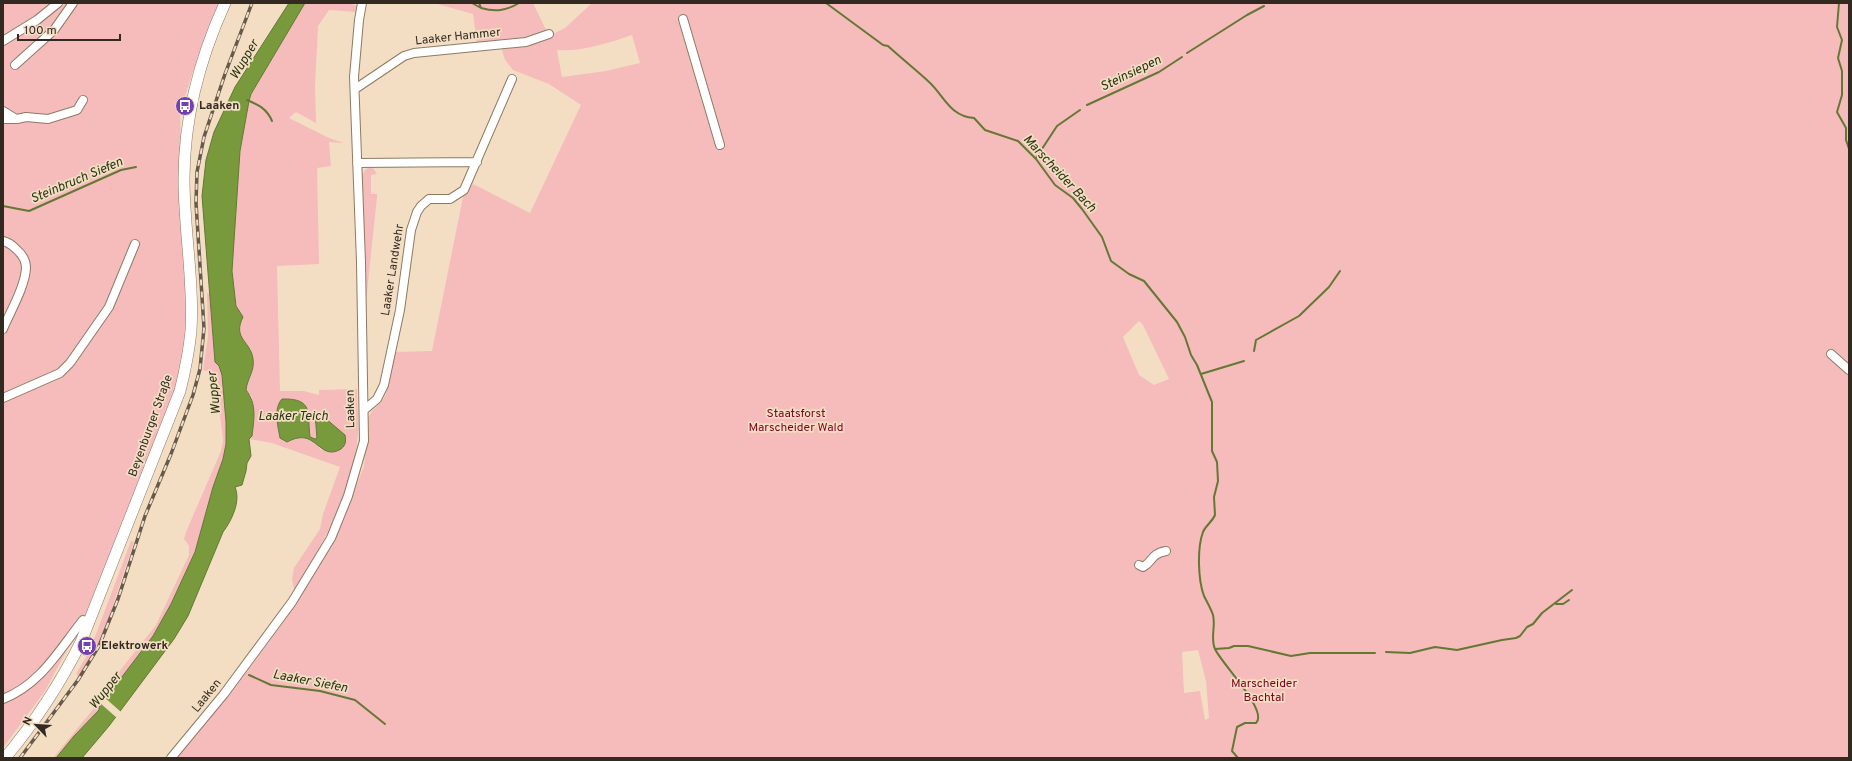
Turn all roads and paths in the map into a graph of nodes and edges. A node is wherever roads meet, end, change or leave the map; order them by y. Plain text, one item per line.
1 (58, 3) edge
2 (73, 3) edge
3 (225, 3) edge
4 (362, 3) edge
5 (683, 19) dead end
6 (549, 34) dead end
7 (3, 42) edge
8 (15, 65) dead end
9 (512, 78) dead end
10 (355, 89) junction
11 (84, 100) dead end
12 (3, 111) edge
13 (3, 119) edge
14 (17, 119) junction
15 (720, 145) dead end
16 (477, 162) junction
17 (357, 163) junction
18 (3, 241) edge
19 (135, 244) dead end
20 (3, 329) edge
21 (1831, 354) dead end
22 (1849, 370) edge
23 (3, 398) edge
24 (364, 410) junction
25 (1166, 551) dead end
26 (1139, 565) dead end
27 (90, 622) junction
28 (3, 699) edge
29 (5, 758) edge
30 (170, 758) edge

1 - 7 street
2 - 8 street
3 - 27 main road, Beyenburger Straße
4 - 10 street, Laaken
5 - 15 street
6 - 10 street, Laaker Hammer
9 - 16 street, Laaker Landwehr
10 - 17 street, Laaken
11 - 14 street
12 - 14 street
13 - 14 street
16 - 17 street
16 - 24 street, Laaker Landwehr
17 - 24 street, Laaken
18 - 20 street
19 - 23 street
21 - 22 street
24 - 30 street, Laaken
25 - 26 street
27 - 28 street
27 - 29 main road, Beyenburger Straße

